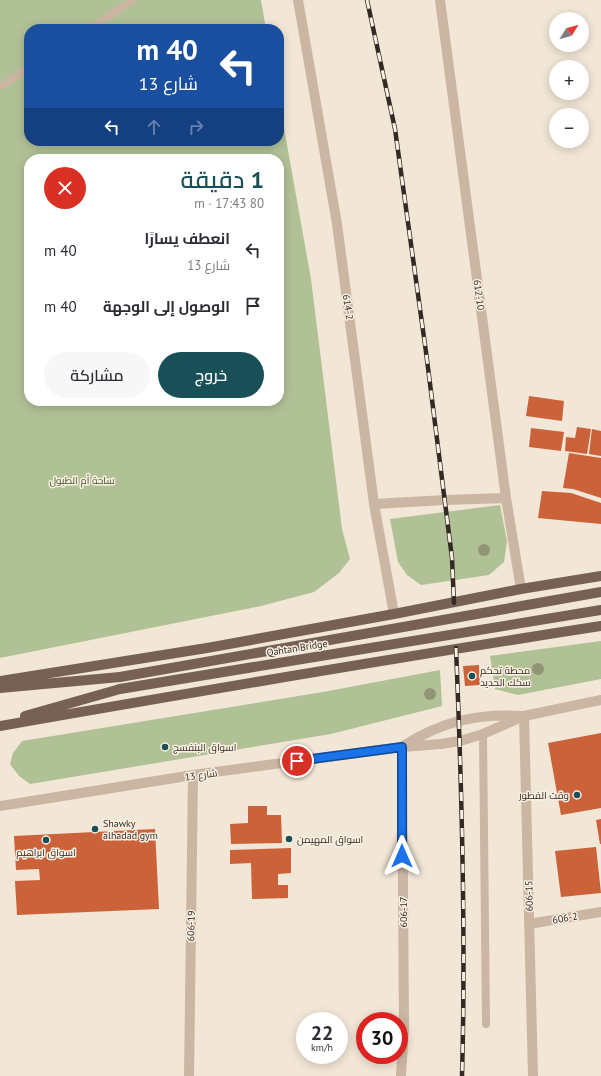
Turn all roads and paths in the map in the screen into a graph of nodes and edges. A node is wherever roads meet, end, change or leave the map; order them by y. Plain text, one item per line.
1 (134, 0) edge
2 (298, 0) edge
3 (440, 0) edge
4 (97, 24) edge
5 (24, 71) edge
6 (0, 86) edge
7 (506, 498) junction
8 (374, 504) junction
9 (601, 576) edge
10 (521, 589) junction
11 (601, 592) edge
12 (601, 610) edge
13 (394, 614) junction
14 (601, 626) edge
15 (0, 681) edge
16 (0, 688) edge
17 (601, 700) edge
18 (524, 716) junction
19 (0, 723) edge
20 (0, 726) edge
21 (482, 734) junction
22 (402, 747) junction
23 (193, 776) junction
24 (0, 806) edge
25 (601, 912) edge
26 (529, 924) junction
27 (486, 1024) dead end
28 (189, 1076) edge
29 (401, 1076) edge
30 (533, 1076) edge

1 - 4 lane
2 - 8 street, 614-2
3 - 7 street, 612-10
5 - 6 lane
7 - 8 street
7 - 10 street, 612-10
8 - 13 street, 614-2
9 - 10 main road
10 - 13 main road
11 - 16 main road, Qahtan Bridge, bridge
12 - 19 main road, Qahtan Bridge, bridge
13 - 15 main road
14 - 20 main road
17 - 18 street
18 - 21 street, شارع 13
18 - 22 street
18 - 26 street, 606-15
21 - 22 street, شارع 13
21 - 27 lane
22 - 23 street, شارع 13
22 - 29 street, 606-17
23 - 24 street, شارع 13
23 - 28 street, 606-19
25 - 26 street, 606-2
26 - 30 street, 606-15

